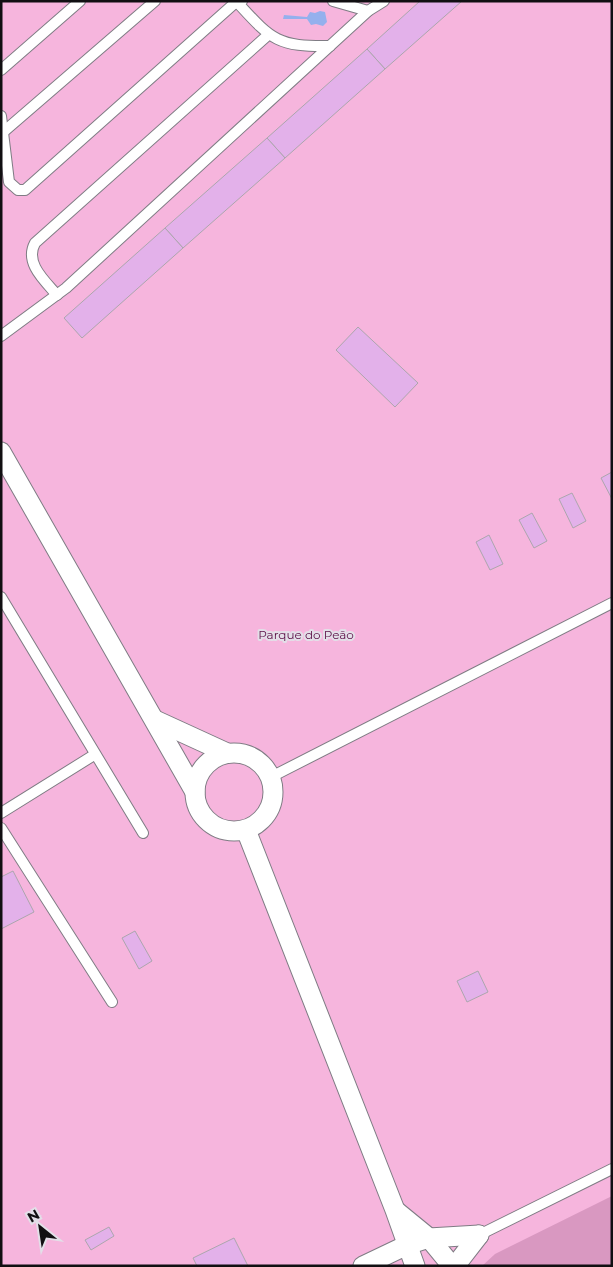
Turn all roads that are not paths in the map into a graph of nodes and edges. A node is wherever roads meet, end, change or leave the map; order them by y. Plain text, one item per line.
1 (80, 1) edge
2 (155, 1) edge
3 (333, 1) edge
4 (384, 1) edge
5 (238, 2) edge
6 (368, 11) junction
7 (268, 35) junction
8 (330, 46) junction
9 (1, 70) edge
10 (1, 116) edge
11 (2, 133) edge
12 (57, 296) junction
13 (1, 336) edge
14 (1, 452) edge
15 (1, 597) edge
16 (612, 603) edge
17 (155, 720) junction
18 (227, 753) junction
19 (94, 755) junction
20 (271, 777) junction
21 (194, 792) junction
22 (1, 813) edge
23 (1, 828) edge
24 (246, 830) junction
25 (143, 833) dead end
26 (112, 1002) dead end
27 (612, 1169) edge
28 (395, 1210) junction
29 (479, 1235) junction
30 (428, 1238) junction
31 (407, 1245) junction
32 (363, 1266) edge
33 (415, 1266) edge
34 (453, 1266) edge

1 - 9 lane
2 - 11 lane
3 - 6 lane
4 - 6 lane
5 - 7 lane
5 - 11 lane
6 - 8 lane
7 - 8 lane
7 - 12 lane
8 - 12 lane
10 - 11 lane
12 - 13 lane
14 - 17 street
15 - 19 lane
16 - 20 lane
17 - 18 street
17 - 21 street
18 - 20 street
18 - 21 street
19 - 22 lane
19 - 25 lane
20 - 24 street
21 - 24 street
23 - 26 lane
24 - 28 street
27 - 29 lane
28 - 30 street
28 - 31 street
29 - 30 street
29 - 34 street
30 - 31 street
30 - 34 street
31 - 32 street
31 - 33 street

